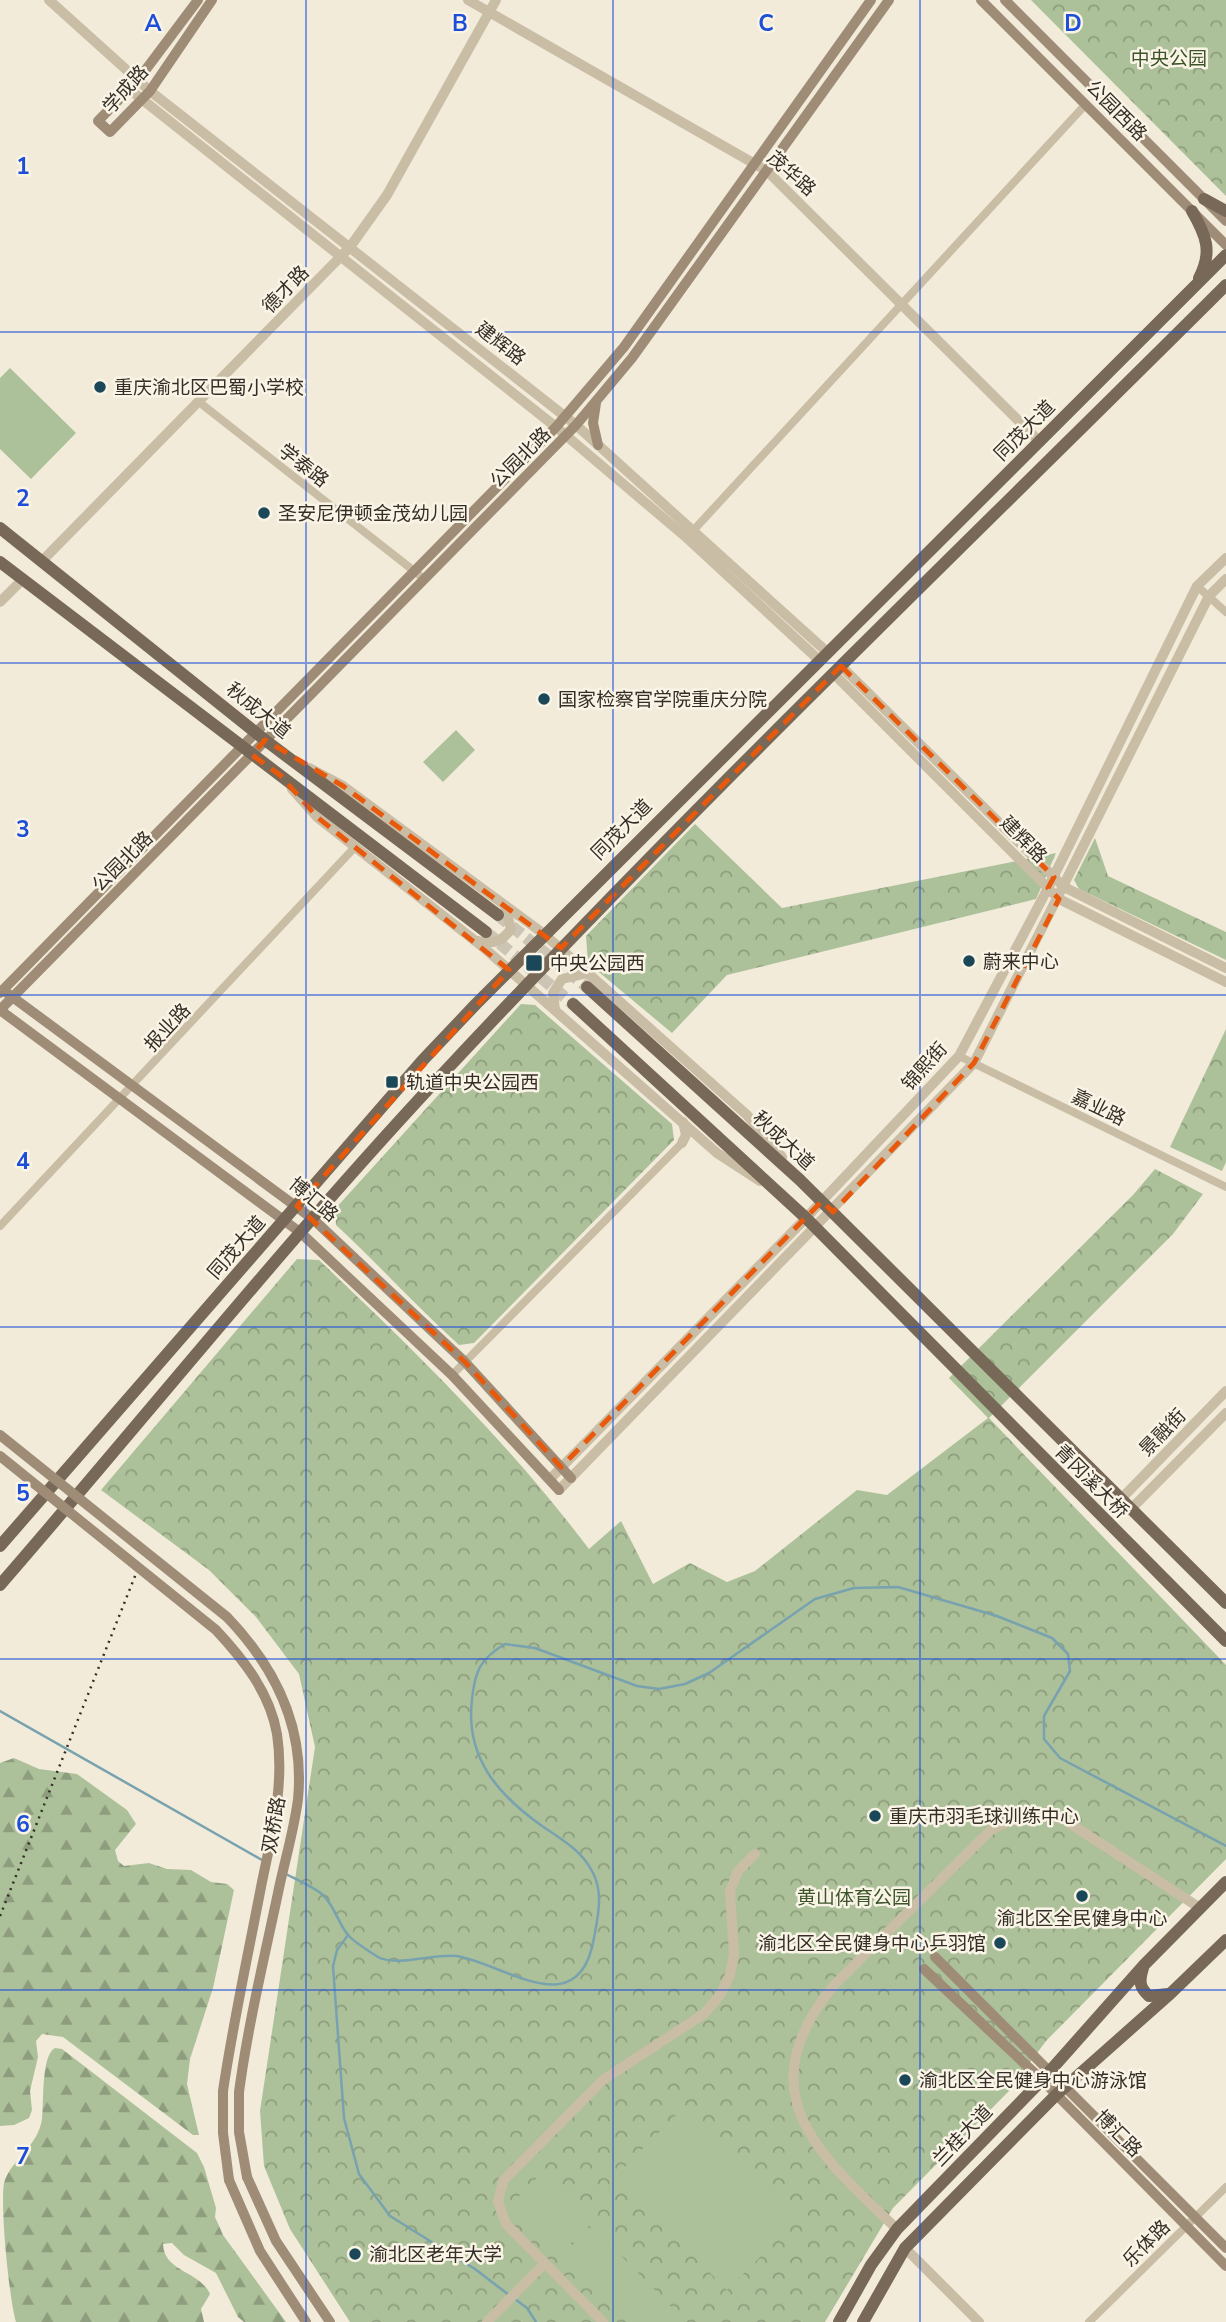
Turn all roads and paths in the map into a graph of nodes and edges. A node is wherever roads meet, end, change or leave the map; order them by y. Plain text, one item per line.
1 (49, 0) edge
2 (198, 0) edge
3 (212, 0) edge
4 (468, 0) edge
5 (496, 0) edge
6 (871, 0) edge
7 (889, 0) edge
8 (981, 0) edge
9 (1005, 0) edge
10 (490, 12) junction
11 (138, 80) junction
12 (129, 89) junction
13 (150, 90) junction
14 (141, 100) junction
15 (1086, 104) junction
16 (755, 163) junction
17 (767, 171) junction
18 (1204, 199) junction
19 (1192, 211) junction
20 (1226, 211) edge
21 (1226, 222) edge
22 (1226, 245) edge
23 (350, 247) junction
24 (1226, 255) edge
25 (341, 257) junction
26 (1196, 285) junction
27 (1226, 285) edge
28 (1226, 292) edge
29 (1211, 300) junction
30 (902, 304) junction
31 (596, 400) junction
32 (199, 402) junction
33 (566, 416) junction
34 (576, 425) junction
35 (556, 427) junction
36 (566, 435) junction
37 (1039, 441) junction
38 (598, 445) junction
39 (0, 528) edge
40 (694, 529) junction
41 (687, 538) junction
42 (1226, 558) edge
43 (43, 560) junction
44 (0, 562) edge
45 (419, 575) junction
46 (23, 579) junction
47 (1226, 579) edge
48 (1197, 586) junction
49 (1209, 596) junction
50 (0, 602) edge
51 (1226, 612) edge
52 (823, 656) junction
53 (837, 669) junction
54 (261, 737) junction
55 (247, 751) junction
56 (280, 775) junction
57 (355, 847) junction
58 (1054, 877) junction
59 (1064, 887) junction
60 (1048, 888) junction
61 (1059, 899) junction
62 (502, 911) junction
63 (544, 934) junction
64 (481, 937) junction
65 (561, 948) junction
66 (1226, 968) edge
67 (509, 970) junction
68 (588, 980) junction
69 (1226, 982) edge
70 (526, 985) junction
71 (1, 990) edge
72 (13, 997) junction
73 (573, 1004) tunnel mouth
74 (0, 1010) edge
75 (555, 1010) junction
76 (958, 1056) junction
77 (974, 1063) junction
78 (134, 1086) junction
79 (121, 1099) junction
80 (682, 1122) junction
81 (682, 1143) joint
82 (1226, 1187) edge
83 (784, 1196) junction
84 (822, 1201) junction
85 (297, 1206) junction
86 (832, 1212) junction
87 (806, 1218) junction
88 (313, 1219) junction
89 (285, 1220) junction
90 (0, 1226) edge
91 (816, 1228) junction
92 (301, 1233) junction
93 (951, 1327) joint
94 (465, 1362) junction
95 (452, 1375) junction
96 (1226, 1391) edge
97 (1226, 1413) edge
98 (0, 1435) edge
99 (0, 1456) edge
100 (561, 1467) junction
101 (571, 1478) junction
102 (550, 1479) junction
103 (559, 1490) joint
104 (1122, 1498) junction
105 (1132, 1508) junction
106 (0, 1546) edge
107 (0, 1585) edge
108 (1226, 1603) edge
109 (1226, 1641) edge
110 (755, 1854) dead end
111 (1226, 1882) edge
112 (1200, 1908) junction
113 (1226, 1940) edge
114 (935, 1957) dead end
115 (1144, 1965) junction
116 (924, 1969) dead end
117 (1171, 1993) junction
118 (1046, 2075) junction
119 (1061, 2090) junction
120 (1226, 2186) edge
121 (1196, 2217) junction
122 (1187, 2225) junction
123 (897, 2229) junction
124 (905, 2248) junction
125 (1226, 2249) edge
126 (545, 2263) junction
127 (1226, 2266) edge
128 (490, 2319) edge
129 (306, 2322) edge
130 (330, 2322) edge
131 (603, 2322) edge
132 (839, 2322) edge
133 (863, 2322) edge
134 (979, 2322) edge
135 (1089, 2322) edge

1 - 11 street, 建辉路
2 - 11 main road, 学成路
3 - 13 main road, 学成路
4 - 10 street, 茂华路
5 - 10 street, 德才路
6 - 16 main road, 公园北路
7 - 17 main road, 公园北路
8 - 15 main road, 公园西路
9 - 18 main road, 公园西路
10 - 16 street, 茂华路
10 - 23 street, 德才路
11 - 12 main road, 学成路
11 - 13 street, 建辉路
12 - 14 street, 建辉路
12 - 14 main road, 学成路
13 - 14 main road, 学成路
13 - 23 street, 建辉路
14 - 25 street, 建辉路
15 - 19 main road, 公园西路
15 - 30 street
16 - 17 street, 茂华路
16 - 33 main road, 公园北路
17 - 30 street, 茂华路
17 - 31 main road, 公园北路
18 - 20 main road
18 - 21 main road, 公园西路
19 - 22 main road, 公园西路
19 - 26 main road
23 - 25 street, 德才路
23 - 33 street, 建辉路
24 - 26 main road, 同茂大道
25 - 32 street, 德才路
25 - 35 street, 建辉路
26 - 37 main road, 同茂大道
27 - 29 main road, 同茂大道
28 - 29 main road
29 - 53 main road, 同茂大道
30 - 37 street, 茂华路
30 - 40 street
31 - 34 main road, 公园北路
31 - 38 main road
32 - 43 street, 德才路
32 - 45 street, 学泰路
33 - 34 street, 建辉路
33 - 35 main road, 公园北路
34 - 36 main road, 公园北路
34 - 38 street, 建辉路
35 - 36 street, 建辉路
35 - 45 main road, 公园北路
36 - 41 street, 建辉路
36 - 45 main road, 公园北路
37 - 52 main road, 同茂大道
38 - 40 street, 建辉路
39 - 43 main road, 秋成大道
40 - 41 street
40 - 52 street, 建辉路
41 - 52 street, 建辉路
42 - 48 street, 锦熙街
43 - 54 main road, 秋成大道
44 - 46 main road, 秋成大道
45 - 54 main road, 公园北路
46 - 50 street
46 - 55 main road, 秋成大道
47 - 49 street, 锦熙街
48 - 49 street
48 - 58 street, 锦熙街
49 - 51 street
49 - 59 street, 锦熙街
52 - 63 main road, 同茂大道
53 - 58 street, 建辉路
53 - 60 street, 建辉路
53 - 65 main road, 同茂大道
54 - 55 main road, 公园北路
54 - 62 main road, 秋成大道
55 - 56 main road, 秋成大道
55 - 71 main road, 公园北路
55 - 72 main road, 公园北路
56 - 57 street
56 - 64 main road, 秋成大道
57 - 64 street
57 - 78 street, 报业路
58 - 59 street, 建辉路
58 - 60 street, 锦熙街
59 - 61 street, 锦熙街
59 - 66 street, 建辉路
60 - 61 street, 建辉路
60 - 76 street, 锦熙街
61 - 69 street, 建辉路
61 - 77 street, 锦熙街
62 - 63 street
62 - 64 street
63 - 65 street
63 - 67 main road, 同茂大道
64 - 67 street
65 - 68 street
65 - 70 main road, 同茂大道
67 - 70 street
67 - 85 main road, 同茂大道
68 - 75 street
68 - 84 main road, 秋成大道
70 - 75 street
70 - 88 main road, 同茂大道
71 - 72 main road, 博汇路
72 - 74 main road, 公园北路
72 - 78 main road, 博汇路
73 - 83 main road
74 - 79 main road, 博汇路
75 - 80 street
76 - 77 street, 嘉业路
76 - 84 street, 锦熙街
77 - 82 street, 嘉业路
77 - 86 street, 锦熙街
78 - 79 street, 报业路
78 - 85 main road, 博汇路
79 - 89 main road, 博汇路
79 - 90 street, 报业路
80 - 81 street
80 - 83 street
81 - 94 street
83 - 87 main road
84 - 86 main road, 秋成大道
84 - 87 street, 锦熙街
85 - 88 main road, 博汇路
85 - 89 main road, 同茂大道
86 - 91 street, 锦熙街
86 - 93 main road, 秋成大道
87 - 91 main road
87 - 100 street, 锦熙街
88 - 92 main road, 同茂大道
88 - 94 main road, 博汇路
89 - 92 main road, 博汇路
89 - 106 main road, 同茂大道, bridge
91 - 101 street, 锦熙街
91 - 109 main road, 青冈溪大桥
92 - 95 main road, 博汇路
92 - 107 main road, 同茂大道, bridge
93 - 104 main road, 青冈溪大桥
94 - 95 street
94 - 100 main road, 博汇路
95 - 102 main road, 博汇路
96 - 104 street, 景融街
97 - 105 street, 景融街
98 - 130 main road, 双桥路, bridge
99 - 129 main road, 双桥路, bridge
100 - 101 main road, 博汇路
100 - 102 street, 锦熙街
101 - 103 street, 锦熙街
102 - 103 main road, 博汇路
104 - 105 main road
105 - 108 main road
110 - 126 street
111 - 112 main road, 兰桂大道
112 - 115 main road, 兰桂大道
112 - 123 street
113 - 117 main road, 兰桂大道
114 - 118 main road, 博汇路
115 - 117 main road
115 - 118 main road, 兰桂大道
116 - 118 main road, 博汇路
117 - 119 main road, 兰桂大道
118 - 119 main road, 博汇路
118 - 123 main road, 兰桂大道
119 - 121 main road, 博汇路
119 - 122 main road, 博汇路
119 - 124 main road, 兰桂大道
120 - 121 street, 乐体路
121 - 122 street, 乐体路
121 - 125 main road, 博汇路
122 - 127 main road, 博汇路
122 - 135 street, 乐体路
123 - 132 main road, 兰桂大道
124 - 133 main road, 兰桂大道
124 - 134 street
126 - 128 street
126 - 131 street

